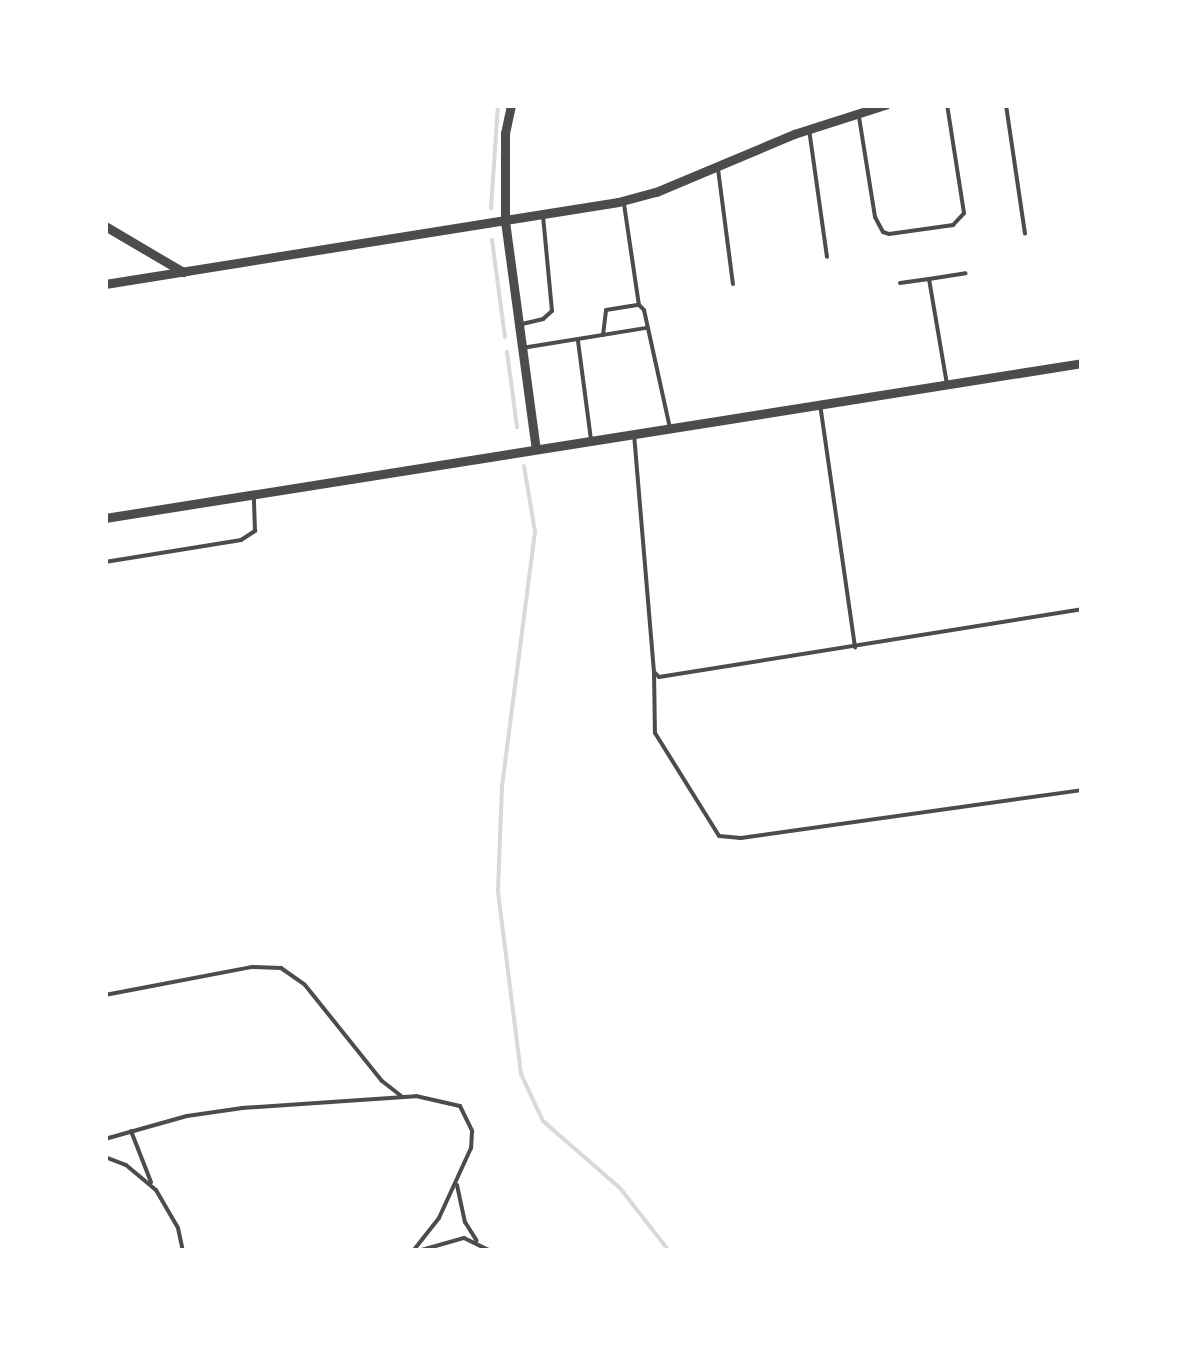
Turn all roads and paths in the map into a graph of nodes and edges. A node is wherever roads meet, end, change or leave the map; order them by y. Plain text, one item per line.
1 (511, 105) edge
2 (885, 105) edge
3 (948, 105) edge
4 (1006, 105) edge
5 (858, 112) junction
6 (809, 129) junction
7 (717, 167) junction
8 (624, 200) junction
9 (543, 215) junction
10 (505, 221) junction
11 (105, 226) edge
12 (1025, 234) dead end
13 (827, 257) dead end
14 (183, 272) junction
15 (966, 273) dead end
16 (929, 279) junction
17 (105, 284) edge
18 (732, 284) dead end
19 (900, 284) dead end
20 (638, 305) junction
21 (519, 324) junction
22 (648, 328) junction
23 (604, 335) junction
24 (578, 340) junction
25 (522, 348) junction
26 (1082, 363) edge
27 (947, 384) junction
28 (820, 404) junction
29 (670, 428) junction
30 (634, 434) junction
31 (591, 440) junction
32 (536, 449) junction
33 (254, 494) junction
34 (105, 518) edge
35 (105, 562) edge
36 (1082, 609) edge
37 (855, 647) junction
38 (654, 672) junction
39 (1082, 790) edge
40 (105, 995) edge
41 (402, 1096) junction
42 (131, 1131) junction
43 (105, 1139) edge
44 (105, 1157) edge
45 (457, 1185) junction
46 (156, 1190) junction
47 (477, 1241) junction
48 (183, 1251) edge
49 (416, 1251) edge
50 (491, 1251) edge

1 - 10 street
2 - 5 street
3 - 5 lane
4 - 12 lane
5 - 6 street
6 - 7 street
6 - 13 lane
7 - 8 street
7 - 18 lane
8 - 9 street
8 - 20 lane
9 - 10 street
9 - 21 lane
10 - 14 street
10 - 21 street
11 - 14 street
14 - 17 street
15 - 16 lane
16 - 19 lane
16 - 27 lane
20 - 22 lane
20 - 23 lane
21 - 25 street
22 - 23 lane
22 - 29 lane
23 - 24 lane
24 - 25 lane
24 - 31 lane
25 - 32 street
26 - 27 street
27 - 28 street
28 - 29 street
28 - 37 lane
29 - 30 street
30 - 31 street
30 - 38 lane
31 - 32 street
32 - 33 street
33 - 34 street
33 - 35 lane
36 - 37 lane
37 - 38 lane
38 - 39 lane
40 - 41 lane
41 - 42 lane
41 - 45 lane
42 - 43 lane
42 - 46 lane
44 - 46 lane
45 - 47 lane
45 - 49 lane
46 - 48 lane
47 - 49 lane
47 - 50 lane

